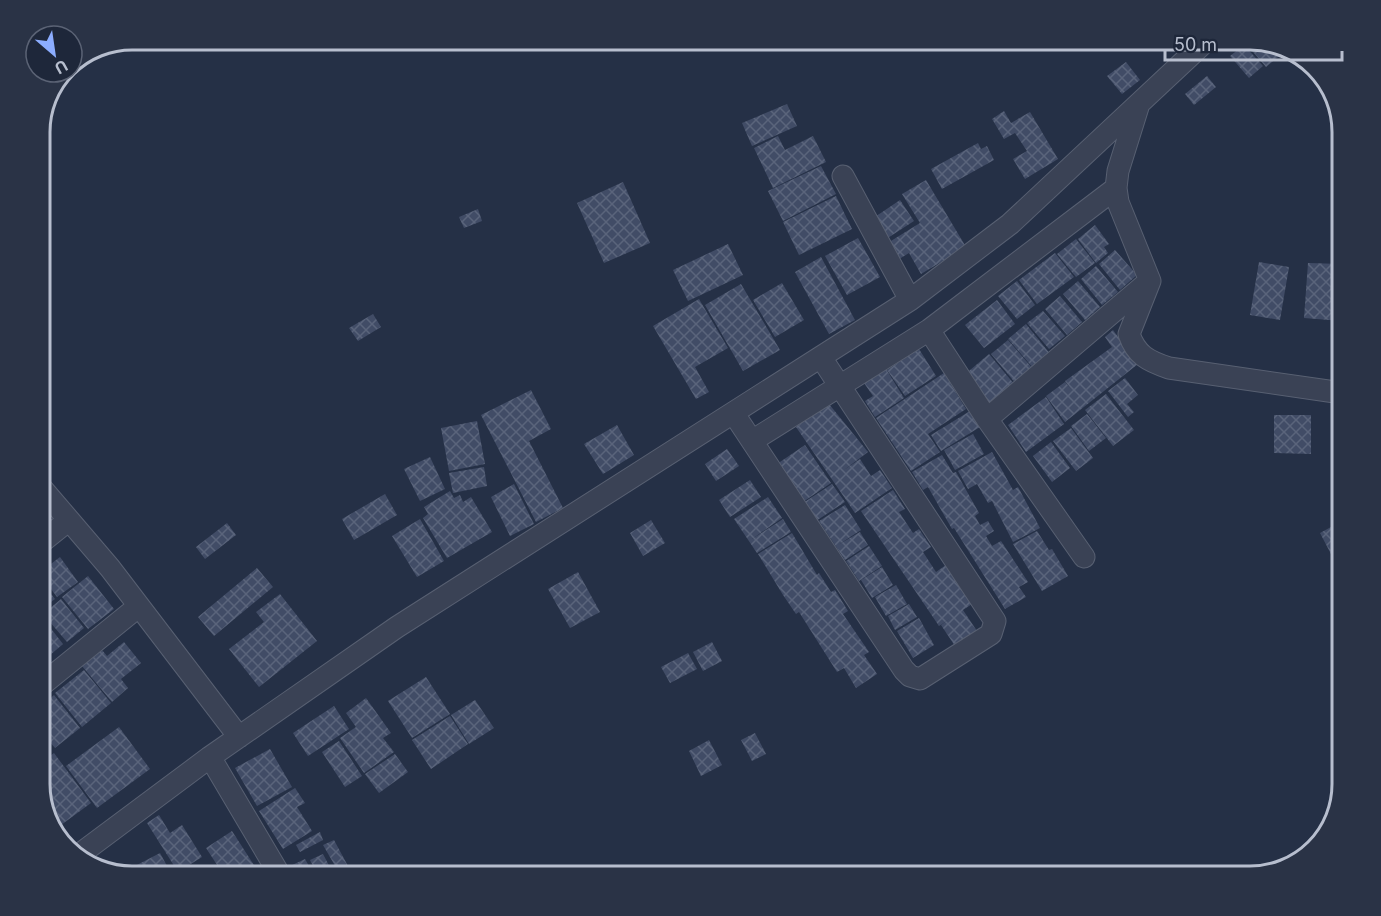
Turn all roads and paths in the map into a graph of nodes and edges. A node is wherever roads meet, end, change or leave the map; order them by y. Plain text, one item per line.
1 (1197, 50) edge
2 (1138, 107) junction
3 (843, 176) dead end
4 (1116, 188) junction
5 (1150, 281) junction
6 (910, 300) junction
7 (929, 330) junction
8 (822, 359) junction
9 (840, 386) junction
10 (1332, 392) edge
11 (734, 414) junction
12 (987, 419) junction
13 (752, 441) junction
14 (50, 498) edge
15 (69, 520) junction
16 (50, 535) edge
17 (1084, 557) dead end
18 (139, 606) junction
19 (50, 678) edge
20 (239, 737) junction
21 (210, 757) junction
22 (84, 851) edge
23 (274, 866) edge

1 - 2 street
2 - 4 street
2 - 6 street
3 - 6 street
4 - 5 street
4 - 7 street
5 - 10 street
5 - 12 street
6 - 8 street
7 - 9 street
7 - 12 street
8 - 9 street
8 - 11 street
9 - 13 street
9 - 13 street
11 - 13 street
11 - 20 street
12 - 17 street
14 - 15 street
15 - 16 street
15 - 18 street
18 - 19 street
18 - 20 street
20 - 21 street
21 - 22 street
21 - 23 street

